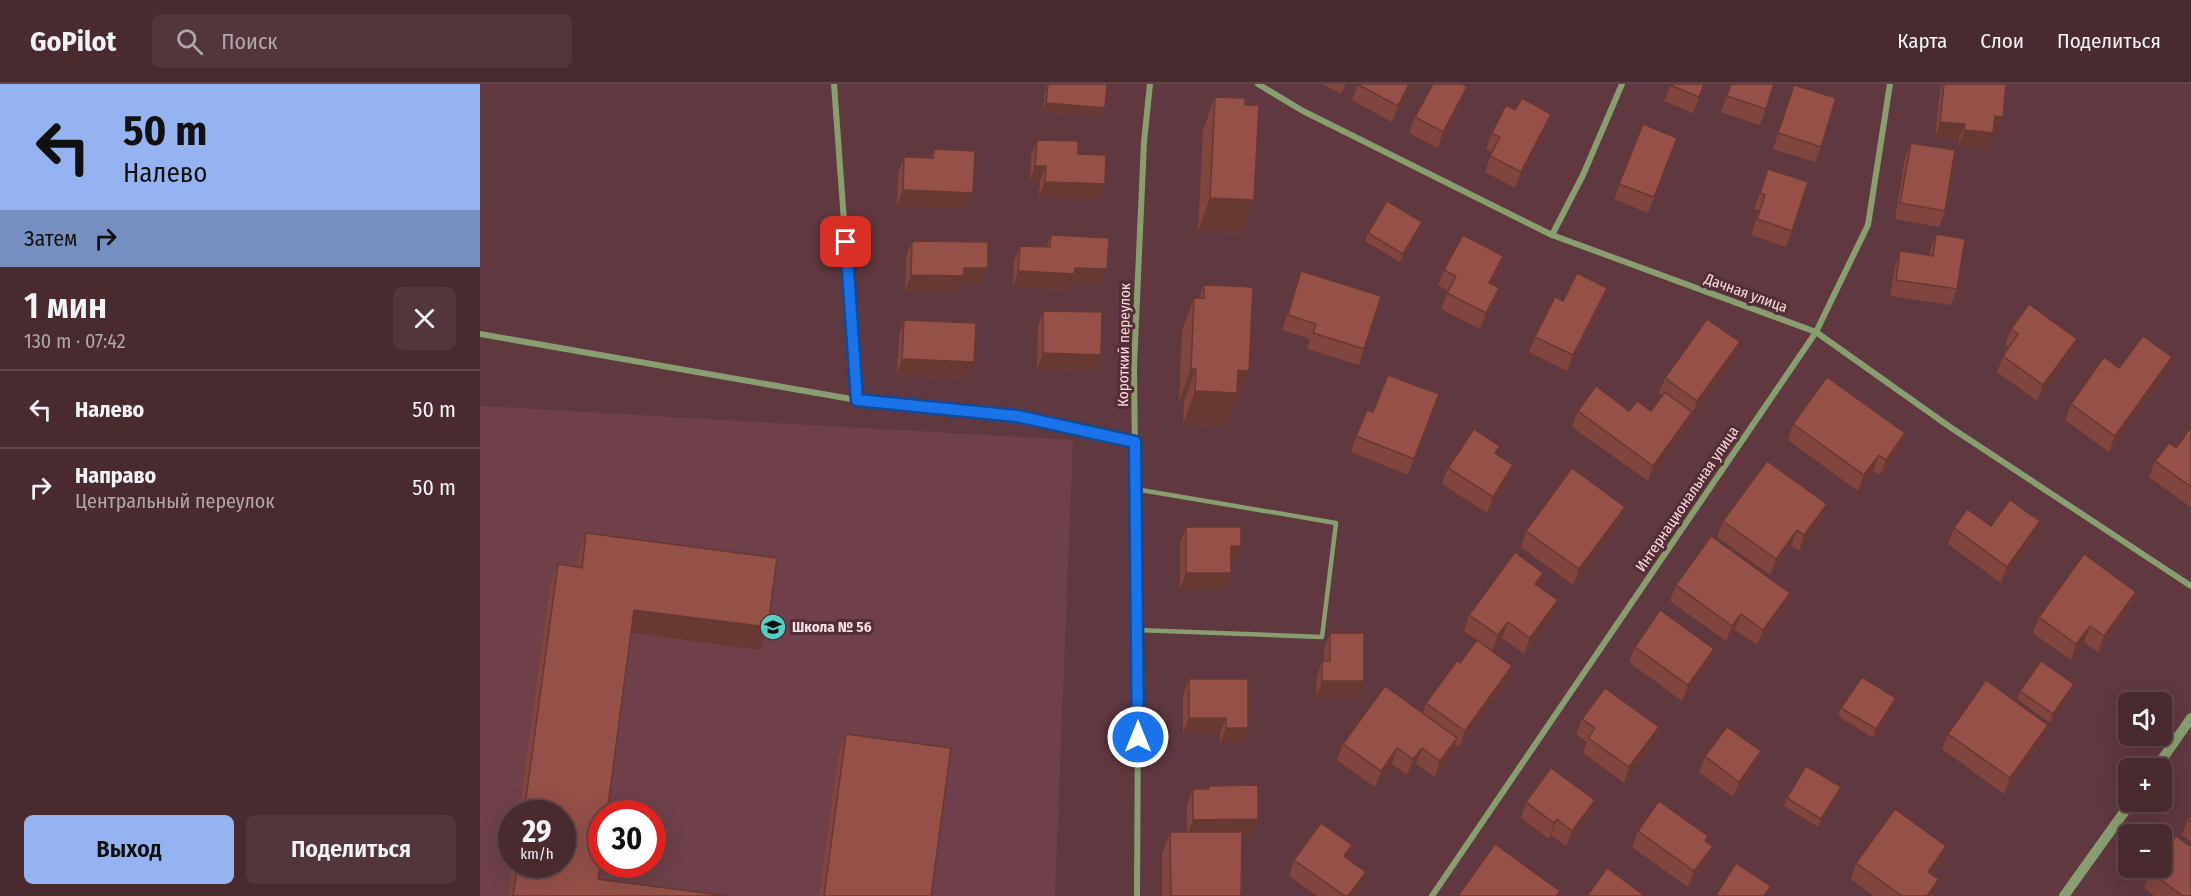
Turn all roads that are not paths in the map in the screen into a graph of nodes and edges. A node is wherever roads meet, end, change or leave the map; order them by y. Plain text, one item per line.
1 (834, 84) edge
2 (1150, 84) edge
3 (1258, 84) edge
4 (1622, 84) edge
5 (1890, 84) edge
6 (1552, 235) junction
7 (1816, 332) junction
8 (480, 334) edge
9 (857, 400) junction
10 (1135, 442) junction
11 (1135, 489) junction
12 (2191, 586) edge
13 (1137, 630) junction
14 (2191, 718) edge
15 (2163, 758) edge
16 (2124, 812) edge
17 (1137, 896) edge
18 (1432, 896) edge
19 (2064, 896) edge

1 - 9 street
2 - 10 street, Короткий переулок
3 - 6 street, Дачная улица
4 - 6 street
5 - 7 street, Интернациональная улица
6 - 7 street, Дачная улица
7 - 12 street, Дачная улица
7 - 18 street, Интернациональная улица
8 - 9 street
9 - 10 street
10 - 11 street, Короткий переулок
11 - 13 street, Короткий переулок
11 - 13 lane
13 - 17 street, Короткий переулок
14 - 15 street
16 - 19 street

